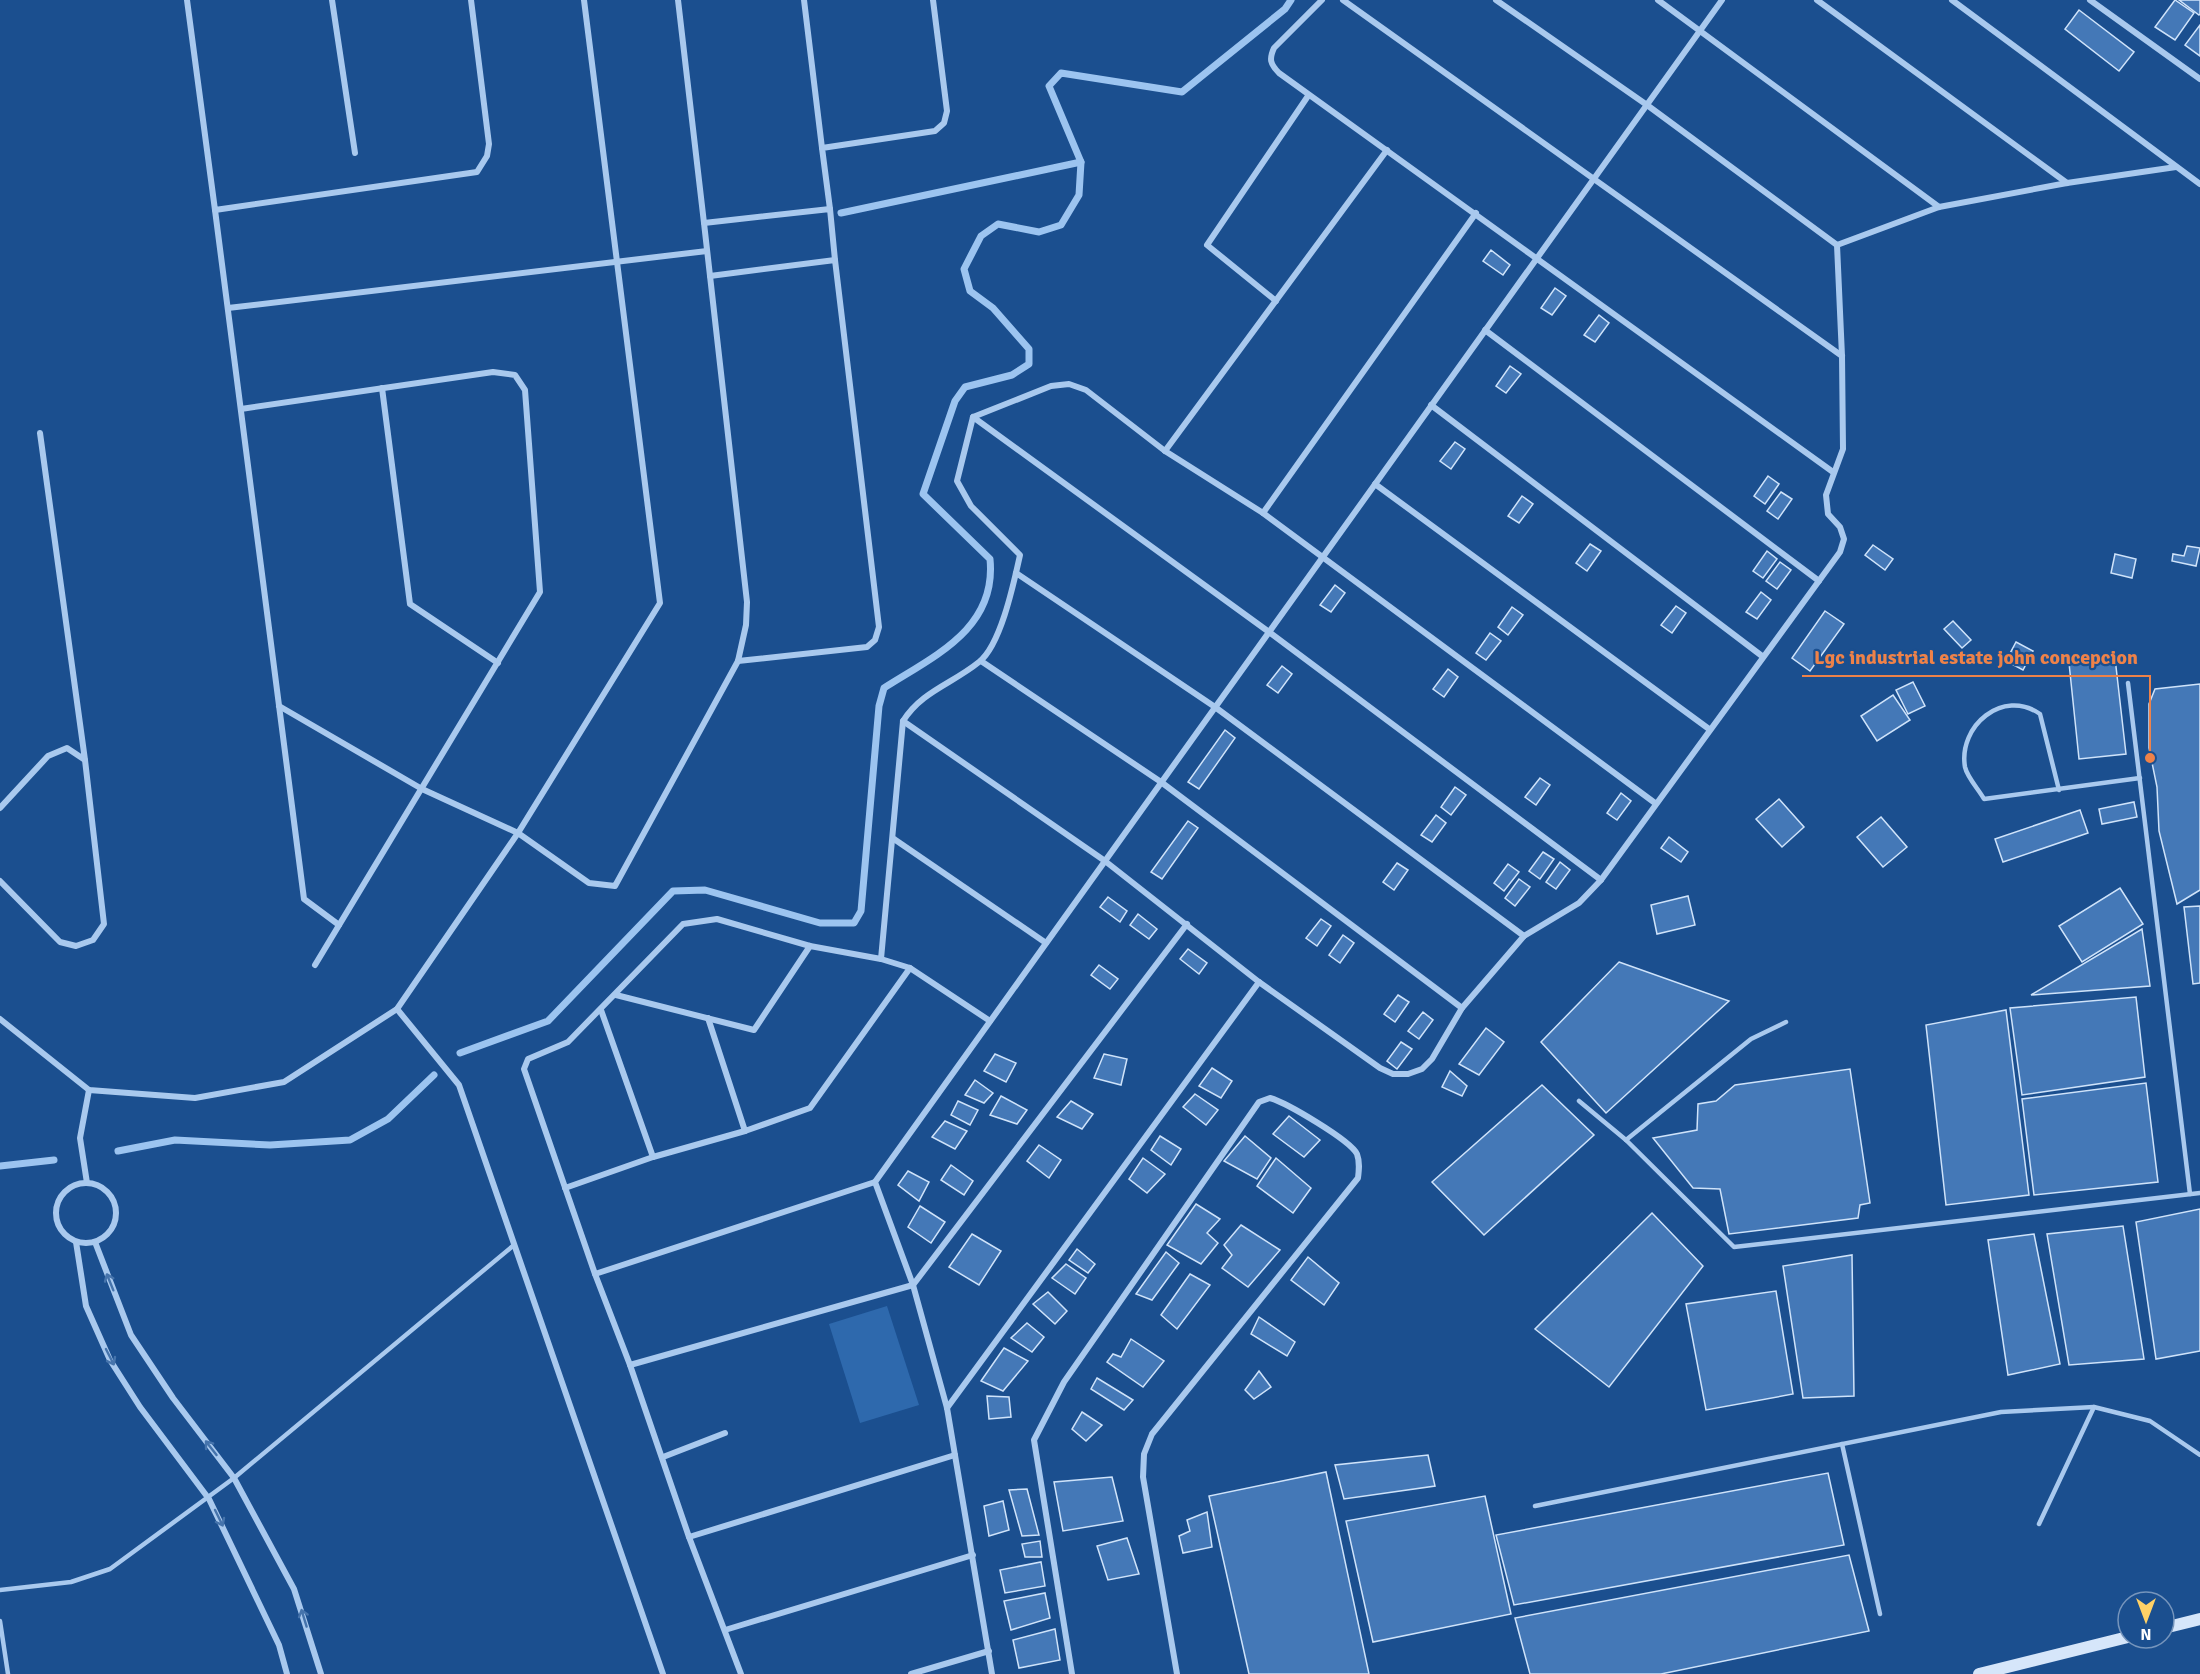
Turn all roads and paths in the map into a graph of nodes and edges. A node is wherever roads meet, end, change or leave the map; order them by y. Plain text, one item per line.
1 (188, 0) edge
2 (332, 0) edge
3 (471, 0) edge
4 (584, 0) edge
5 (678, 0) edge
6 (804, 0) edge
7 (933, 0) edge
8 (1322, 0) edge
9 (1343, 0) edge
10 (1496, 0) edge
11 (1658, 0) edge
12 (1722, 0) edge
13 (1817, 0) edge
14 (1952, 0) edge
15 (2090, 0) edge
16 (1700, 30) junction
17 (2200, 79) edge
18 (1308, 96) junction
19 (1647, 105) junction
20 (822, 148) junction
21 (1388, 150) junction
22 (355, 153) dead end
23 (2176, 167) junction
24 (1594, 179) junction
25 (2067, 183) junction
26 (2200, 184) edge
27 (1939, 207) junction
28 (830, 209) junction
29 (215, 210) junction
30 (1476, 213) junction
31 (704, 223) junction
32 (1837, 245) junction
33 (707, 251) junction
34 (1537, 258) junction
35 (835, 260) junction
36 (616, 262) junction
37 (710, 276) junction
38 (1276, 301) junction
39 (228, 308) junction
40 (1485, 330) junction
41 (1842, 356) junction
42 (382, 388) junction
43 (1431, 405) junction
44 (240, 409) junction
45 (973, 417) junction
46 (40, 433) dead end
47 (1165, 451) junction
48 (1833, 472) junction
49 (1375, 484) junction
50 (1263, 513) junction
51 (1322, 559) junction
52 (1016, 573) junction
53 (1819, 581) junction
54 (1269, 632) junction
55 (1762, 656) junction
56 (738, 661) junction
57 (981, 661) junction
58 (498, 663) junction
59 (2128, 683) dead end
60 (279, 706) junction
61 (1215, 707) junction
62 (903, 721) junction
63 (1709, 729) junction
64 (86, 760) junction
65 (2140, 778) junction
66 (1161, 782) junction
67 (422, 789) junction
68 (2059, 790) junction
69 (1655, 802) junction
70 (0, 808) edge
71 (518, 833) junction
72 (894, 839) junction
73 (1105, 861) junction
74 (1601, 880) junction
75 (0, 881) edge
76 (1186, 924) junction
77 (339, 925) junction
78 (1524, 936) junction
79 (1046, 943) junction
80 (810, 946) junction
81 (881, 959) junction
82 (315, 965) dead end
83 (910, 968) junction
84 (1258, 982) junction
85 (615, 995) junction
86 (1462, 1008) junction
87 (397, 1009) junction
88 (601, 1010) junction
89 (708, 1018) junction
90 (0, 1019) edge
91 (990, 1021) junction
92 (1786, 1022) dead end
93 (89, 1090) junction
94 (1579, 1101) dead end
95 (745, 1131) junction
96 (1626, 1140) junction
97 (653, 1157) junction
98 (87, 1182) junction
99 (875, 1182) junction
100 (566, 1188) junction
101 (2200, 1193) edge
102 (2190, 1194) junction
103 (76, 1242) junction
104 (94, 1242) junction
105 (514, 1245) junction
106 (595, 1274) junction
107 (913, 1285) junction
108 (630, 1365) junction
109 (2094, 1407) junction
110 (946, 1408) junction
111 (725, 1434) dead end
112 (1842, 1444) junction
113 (955, 1455) junction
114 (2200, 1455) edge
115 (663, 1457) junction
116 (234, 1478) junction
117 (209, 1498) junction
118 (1535, 1506) dead end
119 (2038, 1524) dead end
120 (689, 1537) junction
121 (973, 1556) junction
122 (0, 1590) edge
123 (1880, 1614) dead end
124 (2200, 1619) edge
125 (0, 1622) edge
126 (2176, 1625) edge
127 (725, 1630) junction
128 (2116, 1640) edge
129 (989, 1651) junction
130 (8, 1674) edge
131 (287, 1674) edge
132 (321, 1674) edge
133 (663, 1674) edge
134 (741, 1674) edge
135 (911, 1674) edge
136 (992, 1674) edge
137 (1072, 1674) edge
138 (1177, 1674) edge
139 (1979, 1674) edge

1 - 29 street
2 - 22 street
3 - 29 street
4 - 36 street
5 - 31 street
6 - 20 street
7 - 20 street
8 - 18 street
9 - 24 street
10 - 19 street
11 - 16 street
12 - 16 street
13 - 25 street
14 - 23 street
15 - 17 street
16 - 19 street
16 - 27 street
18 - 21 street
18 - 38 street
19 - 24 street
19 - 32 street
20 - 28 street
21 - 30 street
21 - 38 street
23 - 25 street
23 - 26 street
24 - 34 street
24 - 41 street
25 - 27 street
27 - 32 street
28 - 31 street
28 - 35 street
29 - 39 street
30 - 34 street
30 - 50 street
31 - 33 street
32 - 41 street
33 - 36 street
33 - 37 street
34 - 40 street
34 - 48 street
35 - 37 street
35 - 56 street
36 - 39 street
36 - 71 street
37 - 56 street
38 - 47 street
39 - 44 street
40 - 43 street
40 - 53 street
41 - 48 street
42 - 44 street
42 - 58 street
42 - 58 street
43 - 49 street
43 - 55 street
44 - 60 street
45 - 47 street
45 - 52 street
45 - 54 street
46 - 64 street
47 - 50 street
48 - 53 street
49 - 51 street
49 - 63 street
50 - 51 street
51 - 54 street
51 - 69 street
52 - 57 street
52 - 61 street
53 - 55 street
54 - 61 street
54 - 74 street
55 - 63 street
56 - 71 street
57 - 62 street
57 - 66 street
58 - 67 street
59 - 65 lane
60 - 67 street
60 - 77 street
61 - 66 street
61 - 78 street
62 - 72 street
62 - 73 street
63 - 69 street
64 - 70 street
64 - 75 street
65 - 68 lane
65 - 102 lane
66 - 73 street
66 - 86 street
67 - 71 street
67 - 77 street
68 - 68 lane
69 - 74 street
71 - 87 street
72 - 79 street
72 - 81 street
73 - 76 street
73 - 79 street
74 - 78 street
76 - 84 street
76 - 107 street
77 - 82 street
78 - 86 street
79 - 91 street
80 - 81 street
80 - 85 street
80 - 89 street
81 - 83 street
83 - 91 street
83 - 95 street
84 - 86 street
84 - 110 street
85 - 88 street
85 - 89 street
87 - 93 street
87 - 105 street
88 - 97 street
88 - 100 street
89 - 95 street
90 - 93 street
91 - 99 street
92 - 96 lane
93 - 98 street
94 - 96 lane
95 - 97 street
96 - 102 lane
97 - 100 street
98 - 103 street
98 - 104 street
99 - 106 street
99 - 107 street
100 - 106 street
101 - 102 lane
103 - 104 street
103 -> 117 street
116 -> 104 street
105 - 116 lane
105 - 133 street
106 - 108 street
107 - 108 street
107 - 110 street
108 - 115 street
109 - 112 lane
109 - 114 lane
109 - 119 lane
110 - 113 street
111 - 115 street
112 - 118 lane
112 - 123 lane
113 - 120 street
113 - 121 street
115 - 120 street
116 - 117 lane
132 -> 116 street
117 - 122 lane
117 -> 131 street
120 - 127 street
121 - 127 street
121 - 129 street
124 - 126 main road
125 - 130 lane
127 - 134 street
128 - 139 main road
129 - 135 street
129 - 136 street
137 - 138 street

